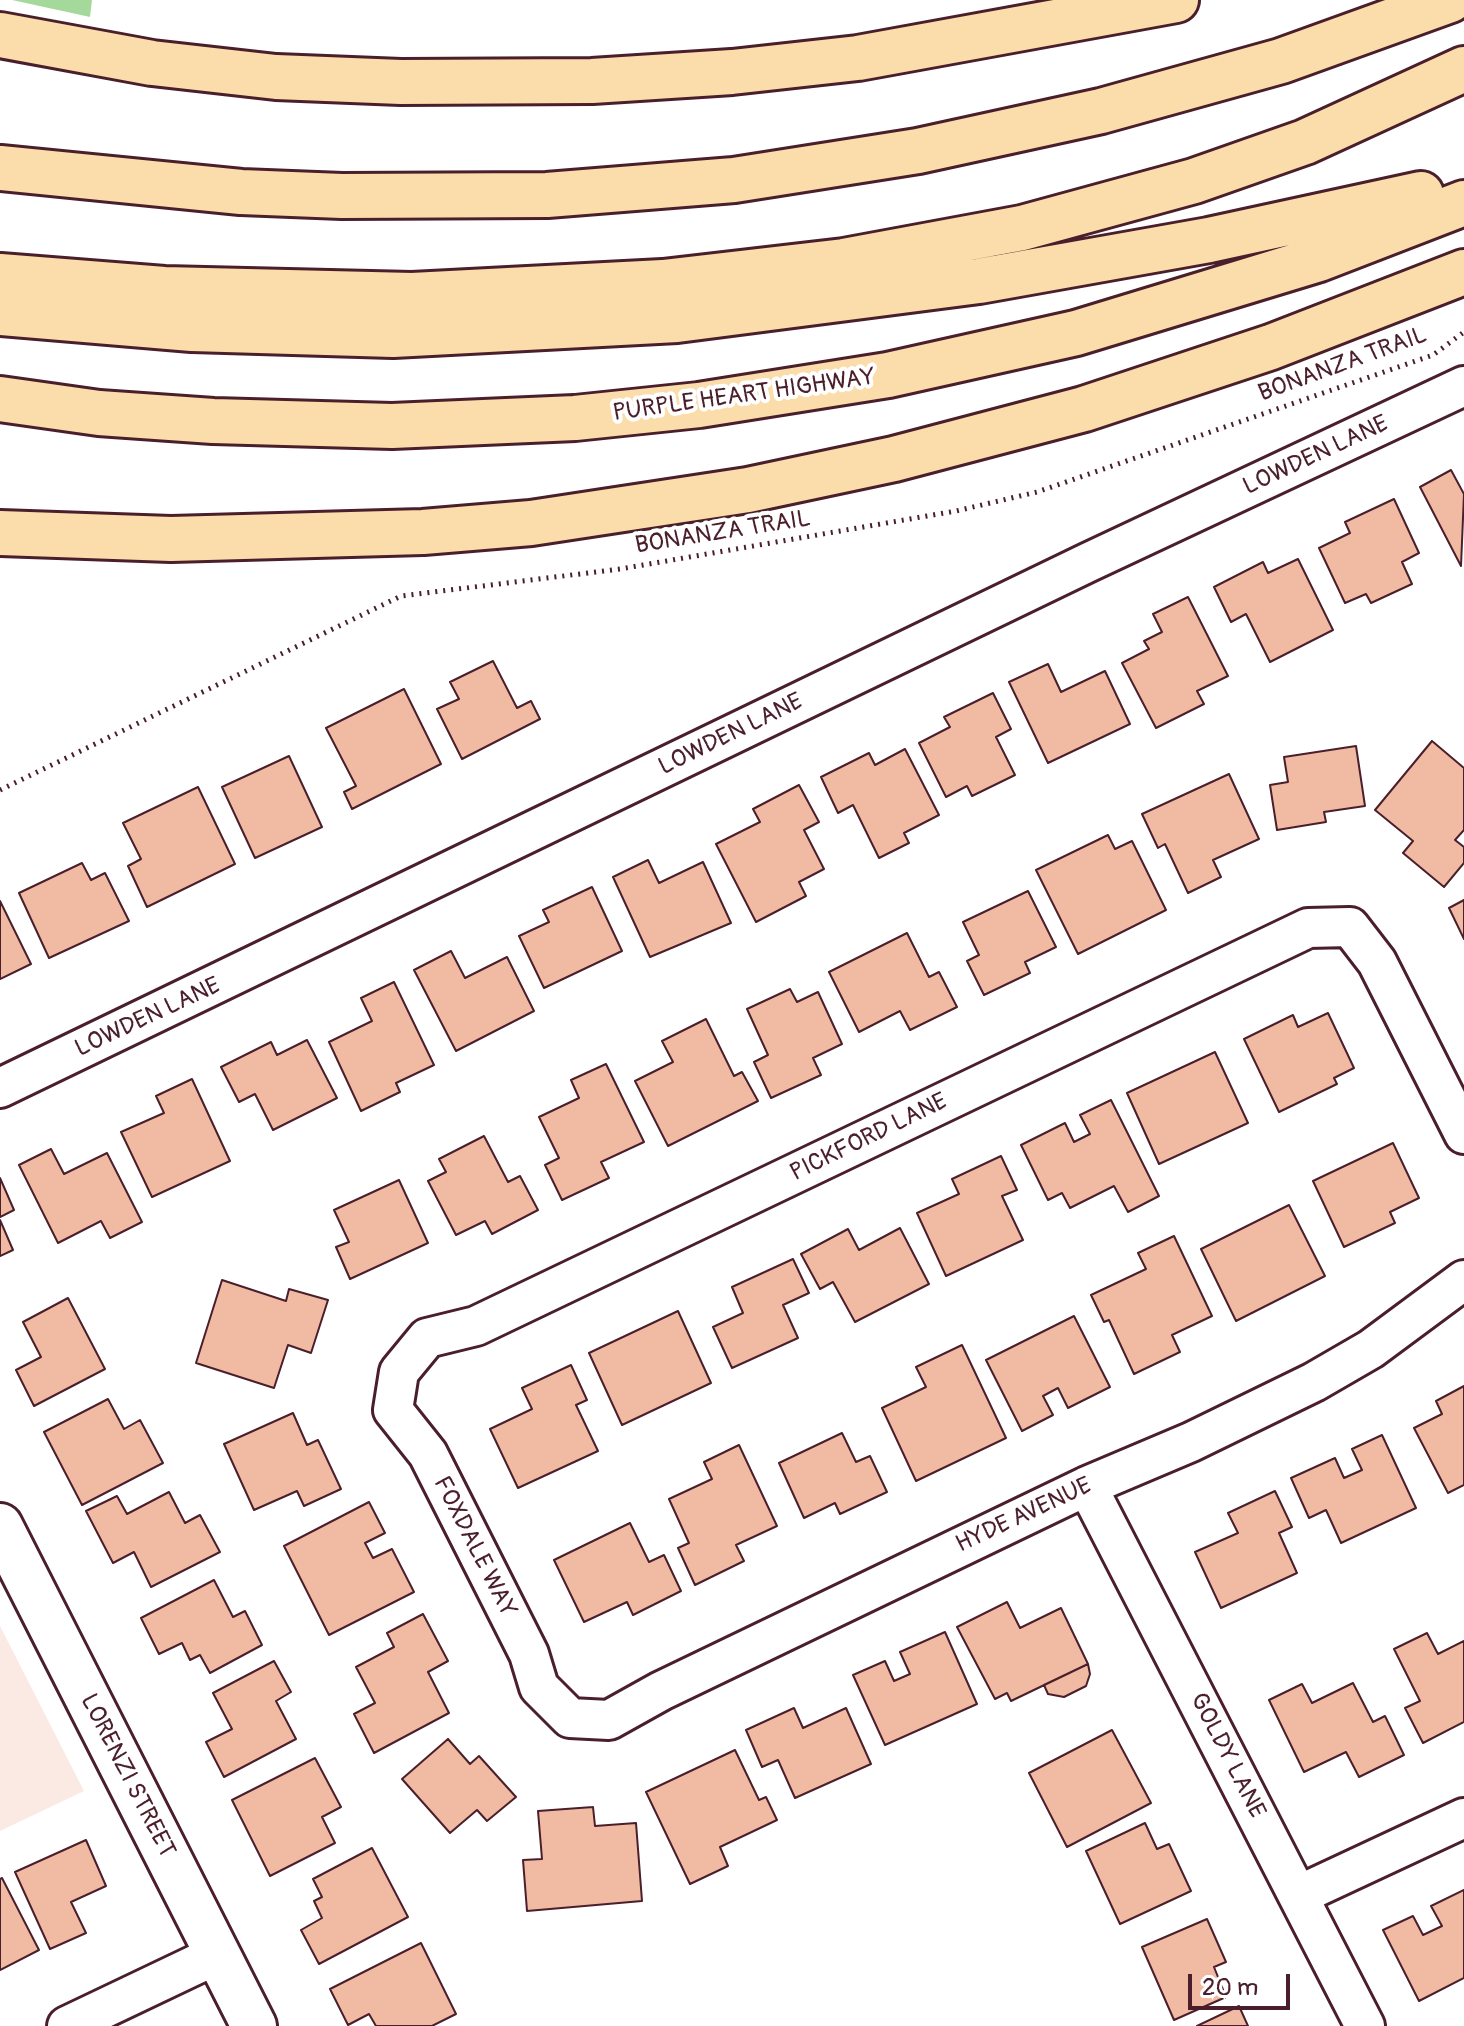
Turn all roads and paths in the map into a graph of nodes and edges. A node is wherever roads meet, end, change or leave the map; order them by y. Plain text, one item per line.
1 (1176, 0) edge
2 (1450, 0) edge
3 (0, 35) edge
4 (1464, 69) edge
5 (0, 168) edge
6 (1464, 183) edge
7 (1464, 203) edge
8 (1464, 272) edge
9 (0, 276) edge
10 (0, 313) edge
11 (1464, 332) edge
12 (1464, 386) edge
13 (0, 399) edge
14 (0, 533) edge
15 (0, 790) edge
16 (0, 1088) edge
17 (1464, 1134) edge
18 (1464, 1280) edge
19 (399, 1372) joint
20 (1087, 1486) junction
21 (0, 1526) edge
22 (570, 1718) joint
23 (1464, 1818) edge
24 (1299, 1895) junction
25 (216, 1955) junction
26 (67, 2026) edge
27 (254, 2026) edge
28 (1365, 2026) edge

1 - 3 highway
2 - 5 highway
4 - 9 highway
6 - 10 highway
7 - 13 highway, PURPLE HEART HIGHWAY
8 - 14 highway
11 - 15 path, BONANZA TRAIL
12 - 16 street, LOWDEN LANE
17 - 19 street, PICKFORD LANE
18 - 20 street, HYDE AVENUE
19 - 22 street, FOXDALE WAY
20 - 22 street, HYDE AVENUE
20 - 24 street, GOLDY LANE
21 - 25 street, LORENZI STREET
23 - 24 street
24 - 28 street, GOLDY LANE
25 - 26 street
25 - 27 street, LORENZI STREET

